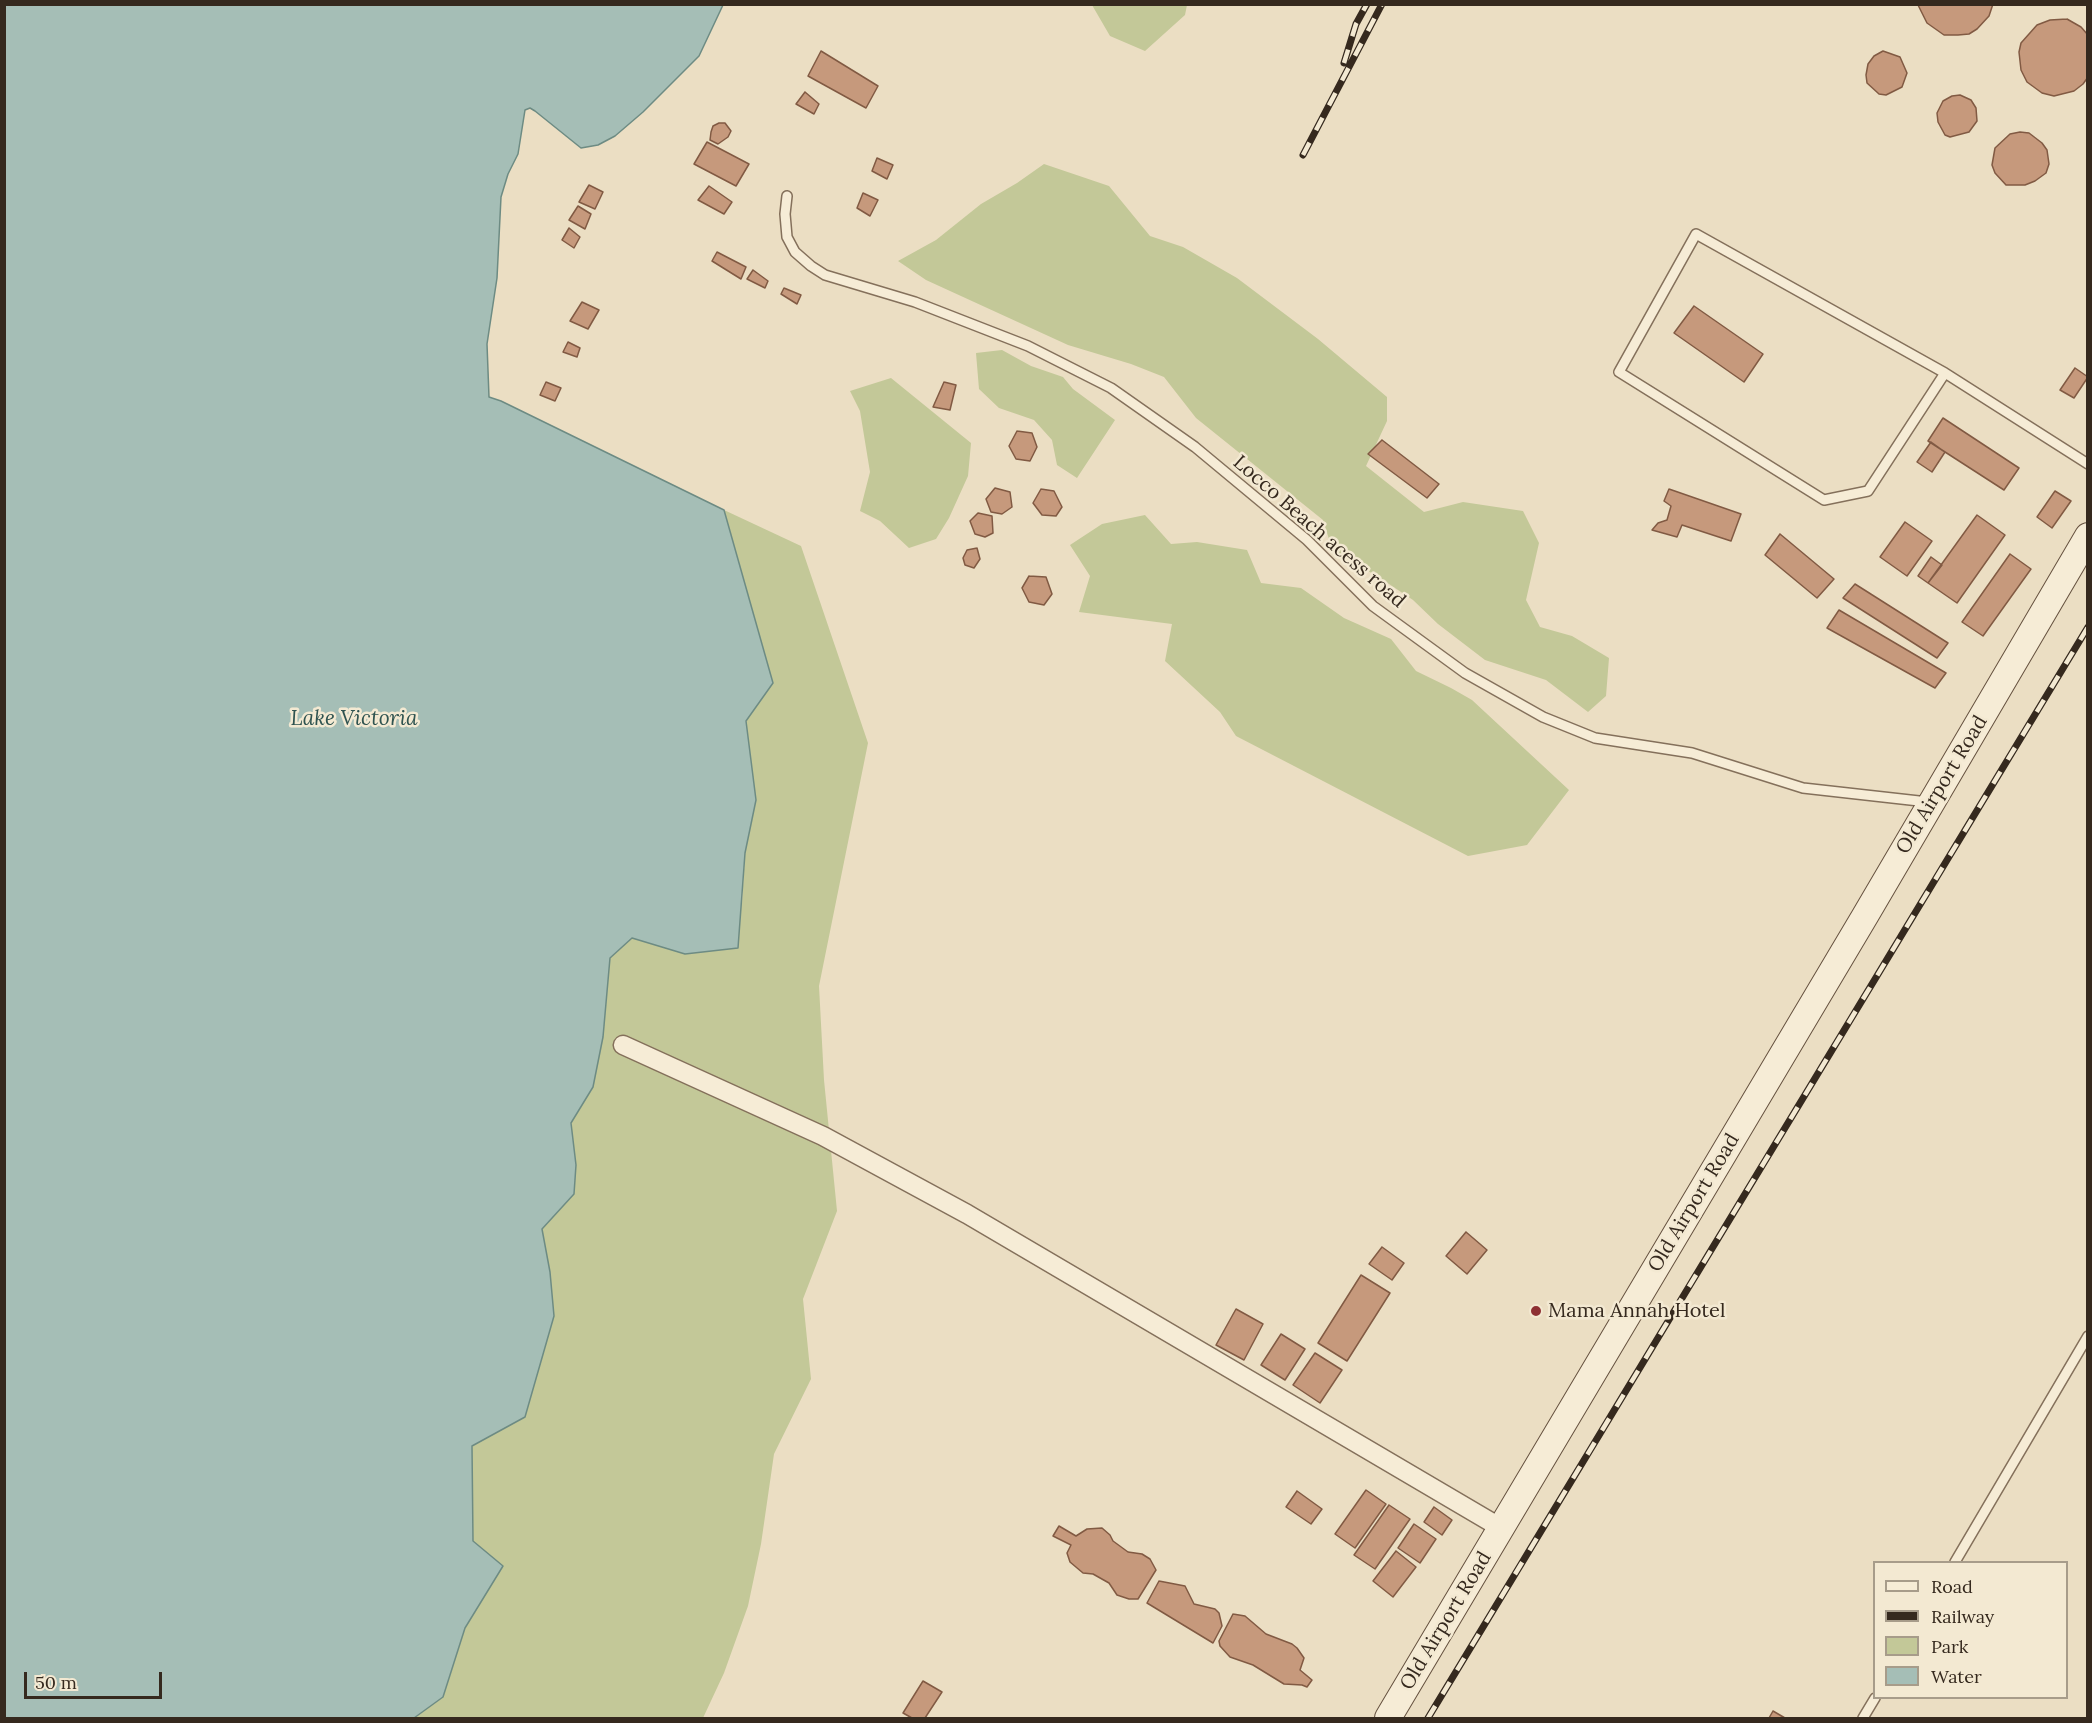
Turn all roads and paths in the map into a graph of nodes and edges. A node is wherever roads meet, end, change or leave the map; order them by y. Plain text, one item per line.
1 (787, 196) dead end
2 (1945, 373) junction
3 (2088, 465) edge
4 (2088, 536) edge
5 (1931, 802) junction
6 (623, 1045) dead end
7 (2088, 1336) edge
8 (1501, 1527) junction
9 (1956, 1561) edge
10 (1874, 1699) edge
11 (1388, 1719) edge
12 (1863, 1719) edge

1 - 5 lane, Locco Beach acess road
2 - 2 lane
2 - 3 lane
4 - 5 main road, Old Airport Road
5 - 8 main road, Old Airport Road
6 - 8 street
7 - 9 lane
8 - 11 main road, Old Airport Road
10 - 12 lane

